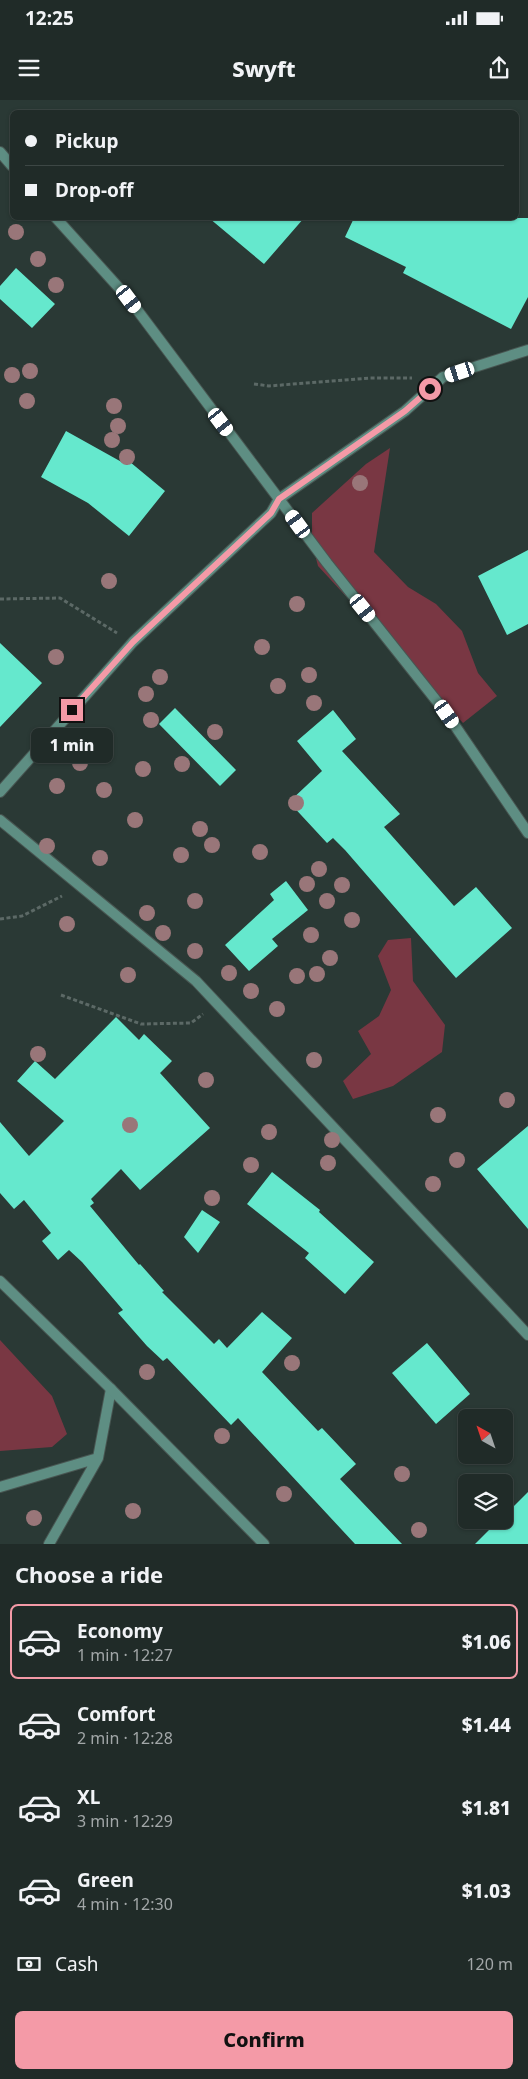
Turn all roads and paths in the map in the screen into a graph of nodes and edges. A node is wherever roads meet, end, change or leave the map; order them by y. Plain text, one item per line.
1 (0, 152) edge
2 (10, 164) edge
3 (58, 220) edge
4 (528, 350) edge
5 (443, 377) junction
6 (254, 384) dead end
7 (279, 499) junction
8 (0, 599) edge
9 (133, 642) junction
10 (0, 792) edge
11 (0, 820) edge
12 (528, 833) edge
13 (80, 887) junction
14 (0, 919) edge
15 (61, 994) dead end
16 (217, 1002) junction
17 (0, 1281) edge
18 (528, 1335) edge
19 (111, 1389) junction
20 (98, 1458) junction
21 (0, 1487) edge
22 (49, 1544) edge
23 (264, 1544) edge

1 - 2 street
3 - 7 street
4 - 5 street
5 - 6 path
5 - 7 street
7 - 9 street
7 - 12 street
8 - 9 path
9 - 10 street
11 - 13 street
13 - 14 path
13 - 16 street
15 - 16 path
16 - 18 street
17 - 19 street
19 - 20 street
19 - 23 street
20 - 21 street
20 - 22 street

